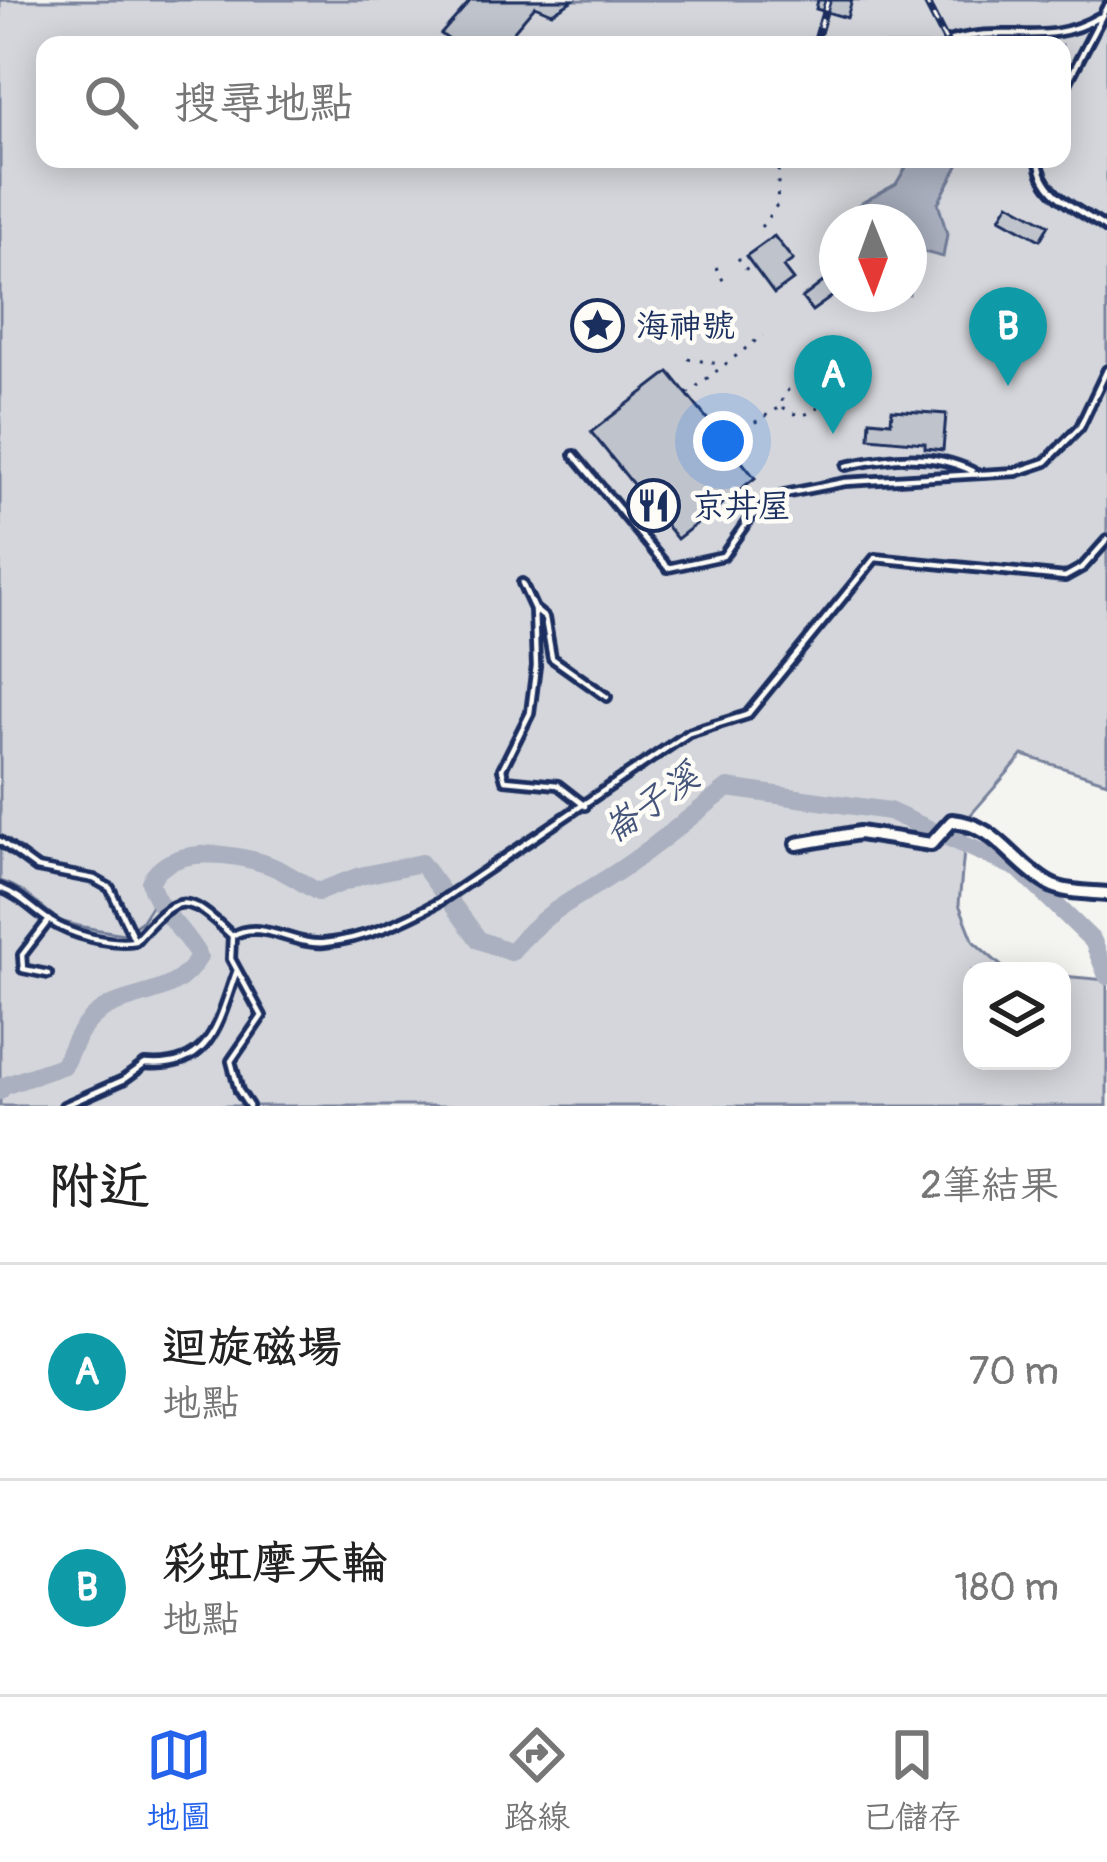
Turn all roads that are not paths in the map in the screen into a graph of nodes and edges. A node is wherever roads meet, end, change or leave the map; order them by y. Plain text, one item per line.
1 (1107, 6) edge
2 (1099, 17) junction
3 (964, 36) edge
4 (1071, 75) edge
5 (1039, 168) edge
6 (1107, 229) edge
7 (1107, 370) edge
8 (574, 455) dead end
9 (846, 466) dead end
10 (977, 474) junction
11 (1107, 540) edge
12 (522, 583) dead end
13 (534, 609) junction
14 (608, 697) dead end
15 (585, 806) junction
16 (0, 841) edge
17 (797, 844) dead end
18 (0, 888) edge
19 (1107, 894) edge
20 (49, 920) junction
21 (232, 936) junction
22 (135, 941) junction
23 (238, 969) junction
24 (48, 974) dead end
25 (64, 1106) edge
26 (249, 1106) edge

1 - 2 lane
2 - 3 lane
2 - 4 lane
5 - 6 lane
7 - 10 lane
8 - 10 lane
9 - 10 lane
11 - 15 lane
12 - 13 lane
13 - 14 lane
13 - 15 lane
15 - 21 lane
16 - 22 lane
17 - 19 street
18 - 20 lane
20 - 22 lane
20 - 24 lane
21 - 22 lane
21 - 23 lane
23 - 25 lane
23 - 26 lane

